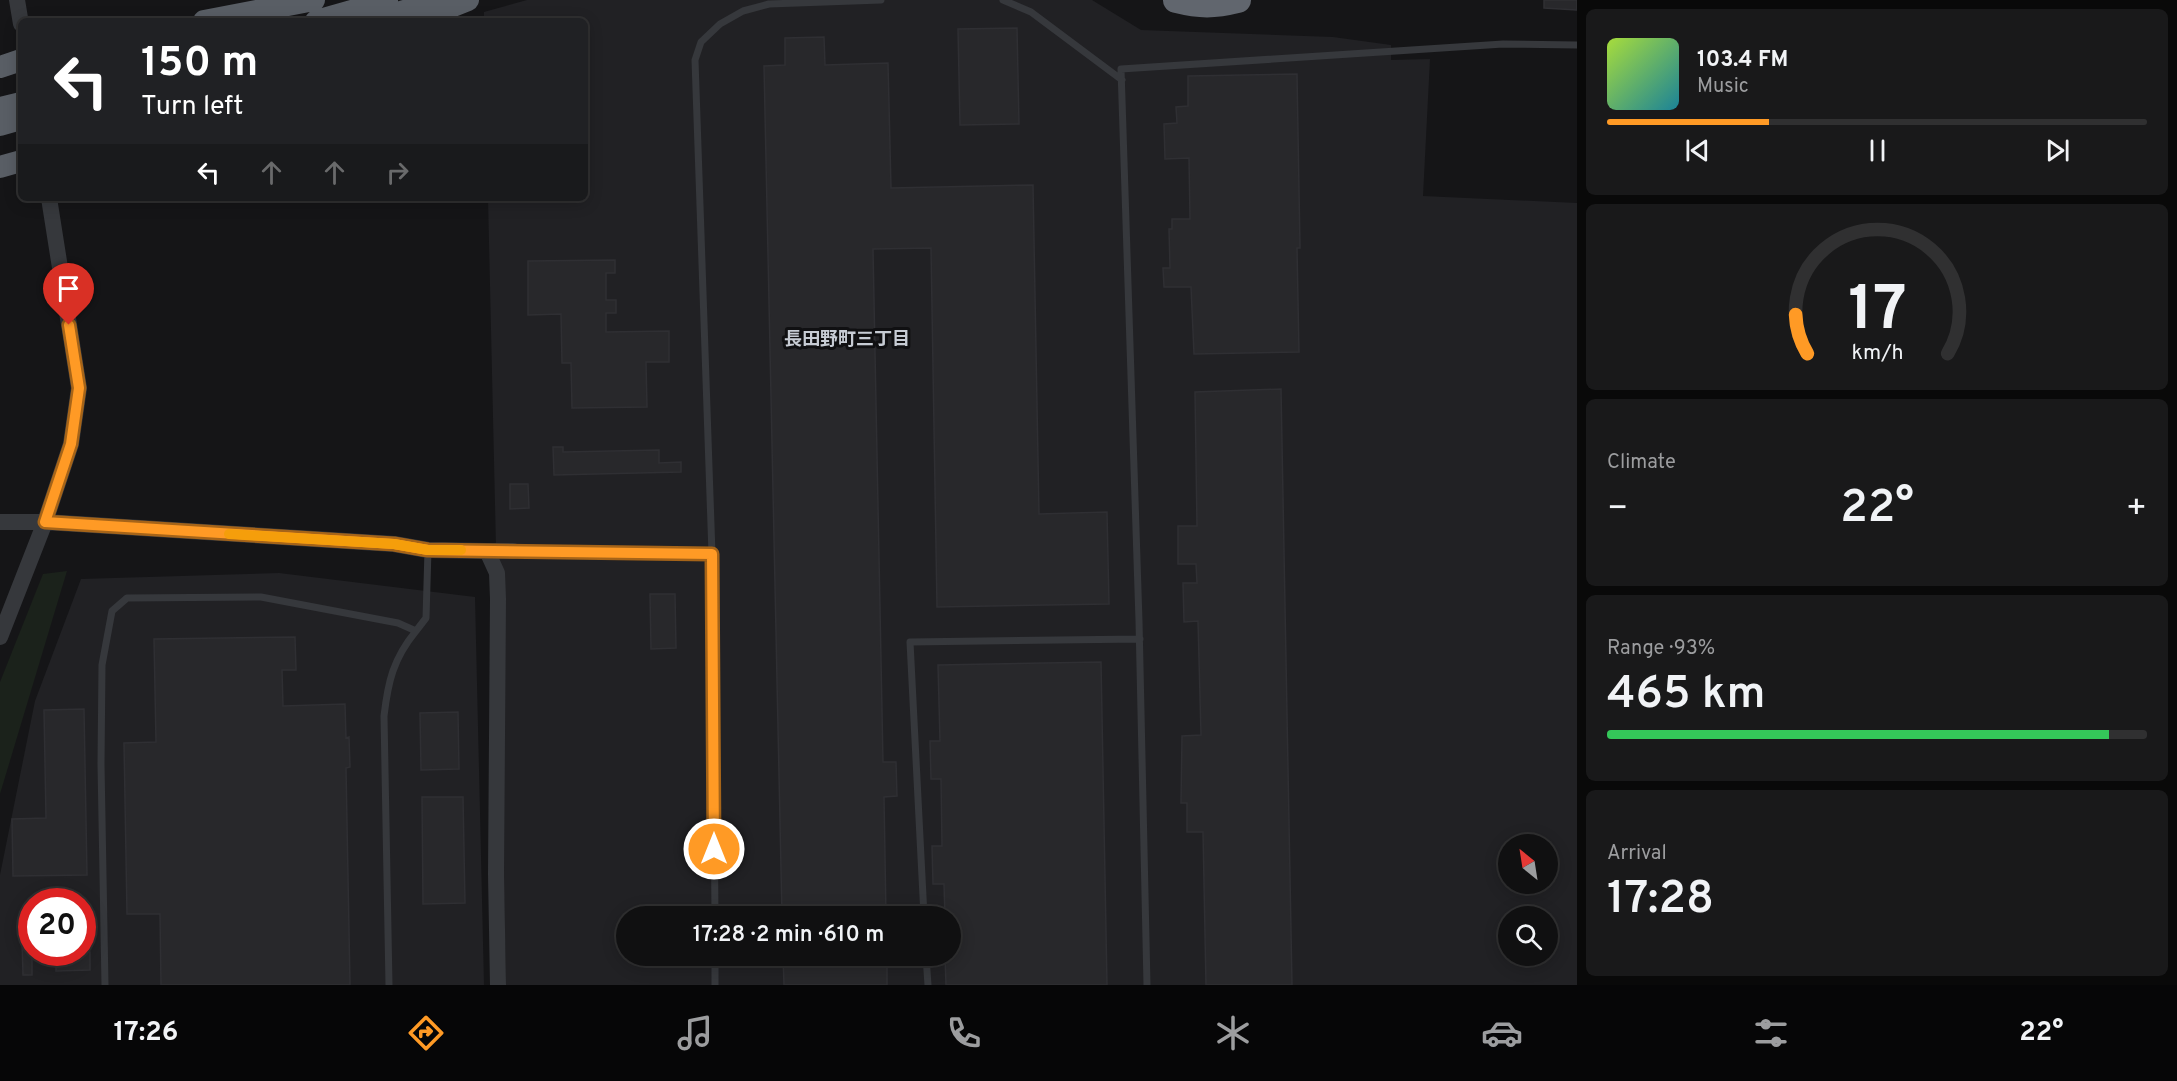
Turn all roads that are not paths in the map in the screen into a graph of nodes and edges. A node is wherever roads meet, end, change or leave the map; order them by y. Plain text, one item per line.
1 (17, 0) edge
2 (315, 0) edge
3 (390, 0) edge
4 (444, 0) edge
5 (468, 0) edge
6 (881, 0) edge
7 (1003, 0) edge
8 (1176, 0) edge
9 (1238, 0) edge
10 (20, 18) edge
11 (220, 18) edge
12 (327, 18) edge
13 (379, 18) edge
14 (421, 18) edge
15 (1577, 45) edge
16 (18, 61) edge
17 (0, 68) edge
18 (1122, 80) junction
19 (18, 104) edge
20 (0, 108) edge
21 (18, 120) edge
22 (0, 125) edge
23 (18, 162) edge
24 (0, 167) edge
25 (50, 201) edge
26 (0, 522) edge
27 (45, 522) junction
28 (428, 550) junction
29 (487, 551) junction
30 (513, 551) joint
31 (712, 554) junction
32 (416, 631) junction
33 (0, 637) edge
34 (1140, 639) junction
35 (715, 906) edge
36 (923, 906) edge
37 (715, 966) edge
38 (927, 966) edge
39 (105, 985) edge
40 (389, 985) edge
41 (498, 985) edge
42 (715, 985) edge
43 (928, 985) edge
44 (1147, 985) edge

1 - 10 street
2 - 11 highway
3 - 12 highway
4 - 13 highway
5 - 14 highway
6 - 31 lane
7 - 18 lane
8 - 9 highway
15 - 18 lane
16 - 17 highway
18 - 34 lane
19 - 20 highway
21 - 22 highway
23 - 24 highway
25 - 27 street
26 - 27 street
27 - 28 street
27 - 33 street
28 - 29 street
28 - 32 lane
29 - 30 street
29 - 41 street
30 - 31 lane
31 - 35 lane
32 - 39 lane
32 - 40 lane
34 - 36 lane
34 - 44 lane
37 - 42 lane
38 - 43 lane

